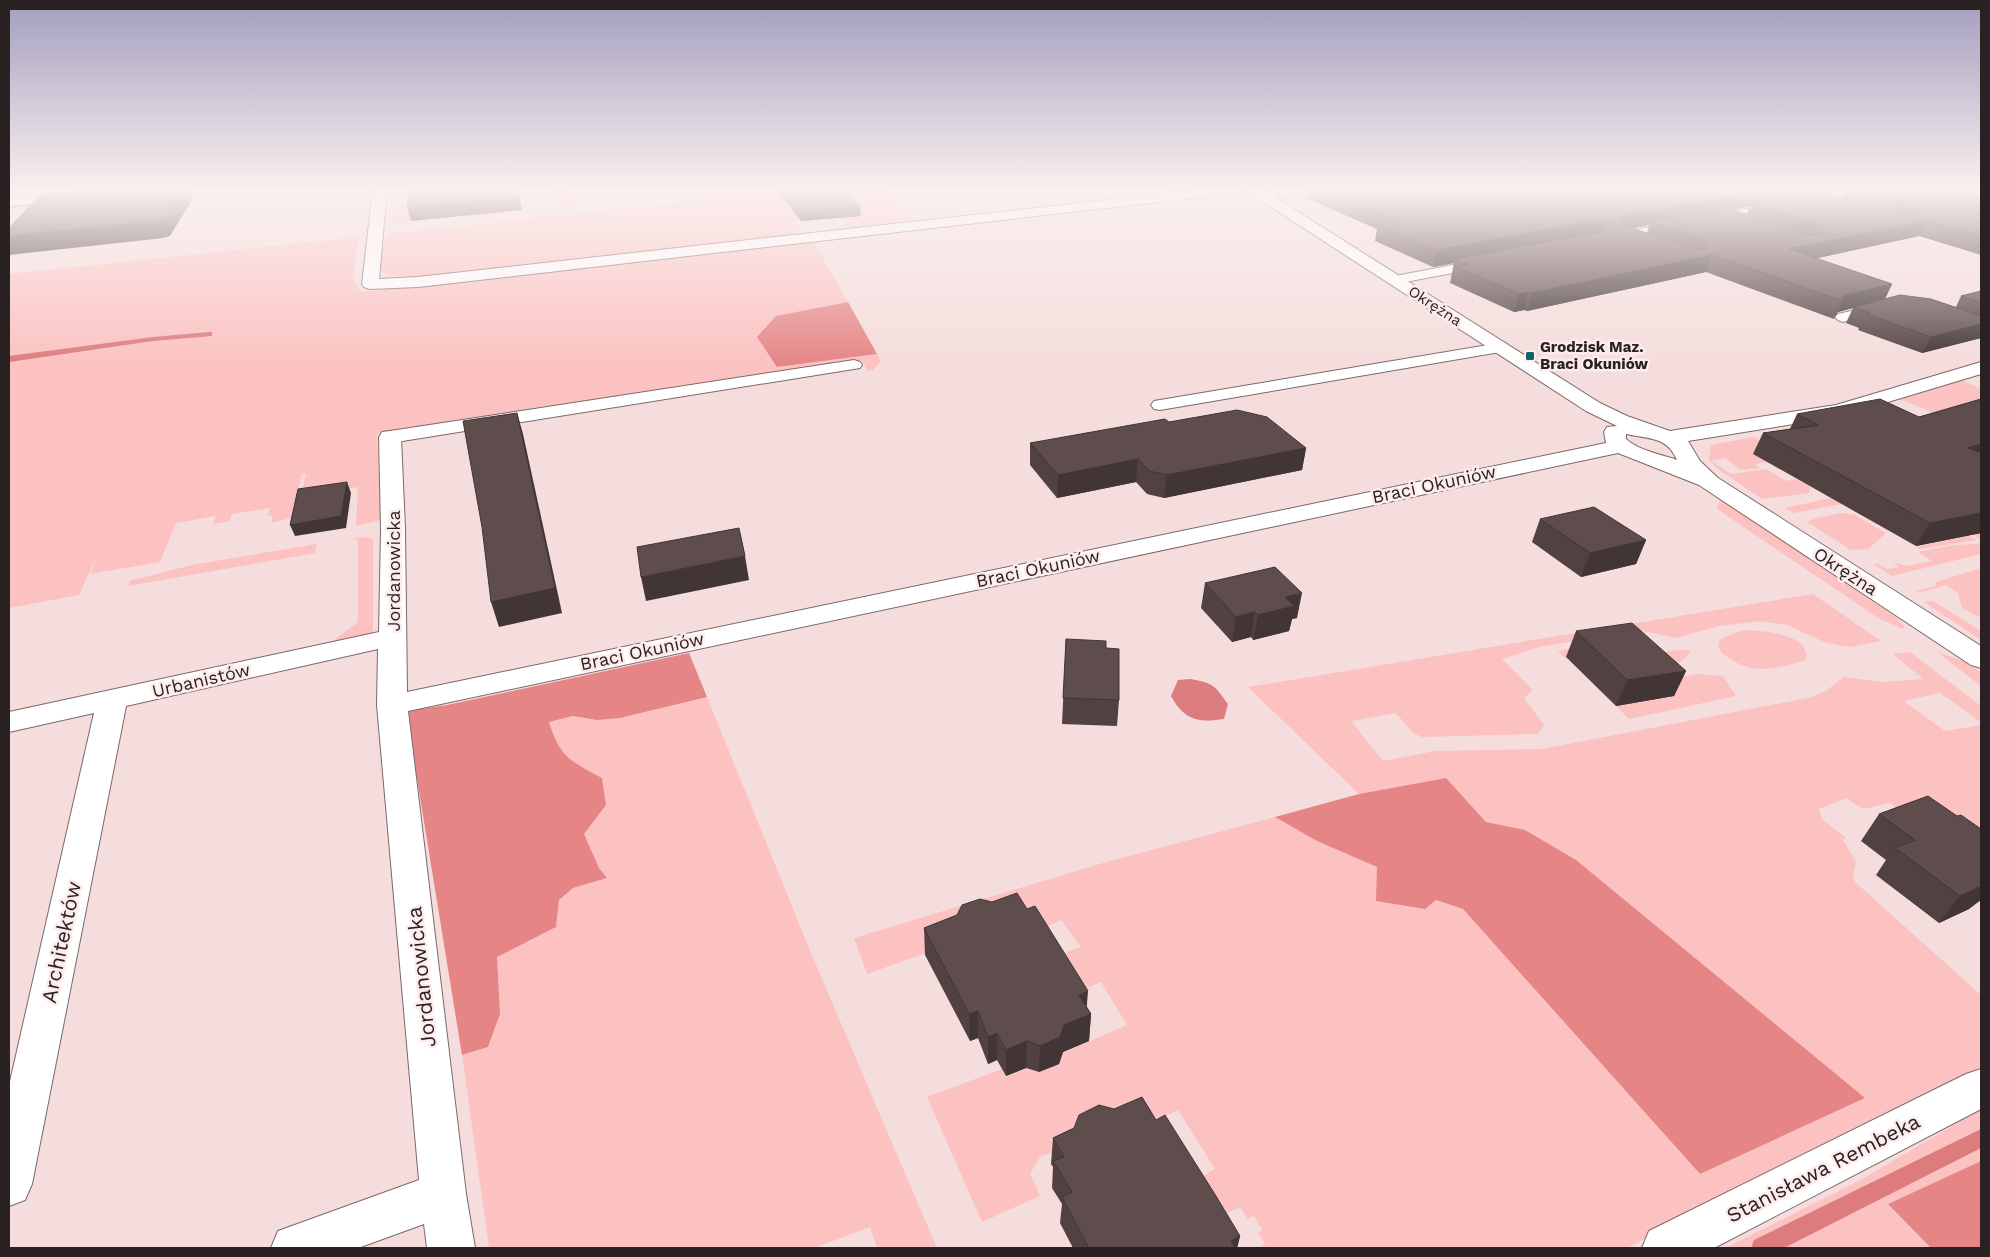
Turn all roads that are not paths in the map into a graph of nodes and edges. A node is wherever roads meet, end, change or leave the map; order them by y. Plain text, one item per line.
1 (374, 248) edge
2 (717, 248) edge
3 (1345, 248) edge
4 (1498, 260) edge
5 (1395, 280) junction
6 (1892, 305) edge
7 (1843, 318) edge
8 (1500, 348) junction
9 (854, 365) dead end
10 (1981, 368) edge
11 (1160, 405) dead end
12 (1593, 407) junction
13 (1648, 430) junction
14 (390, 437) joint
15 (1619, 440) junction
16 (1677, 444) junction
17 (1647, 457) junction
18 (1710, 483) junction
19 (393, 637) junction
20 (1981, 660) edge
21 (112, 700) junction
22 (392, 704) junction
23 (9, 722) edge
24 (1981, 1088) edge
25 (9, 1184) edge
26 (443, 1194) junction
27 (295, 1248) edge
28 (451, 1248) edge
29 (1666, 1248) edge

1 - 2 street
3 - 5 street, Okrężna
4 - 5 lane
5 - 8 street, Okrężna
6 - 7 lane
8 - 11 lane
8 - 12 street, Okrężna
9 - 14 lane
10 - 16 street
12 - 13 street, Okrężna
12 - 15 street, Okrężna
13 - 15 street, Okrężna
13 - 16 street, Okrężna
14 - 19 street, Jordanowicka
15 - 17 street, Okrężna
15 - 22 street, Braci Okuniów
16 - 17 street, Okrężna
16 - 18 street, Okrężna
17 - 18 street, Okrężna
18 - 20 street, Okrężna
19 - 21 street, Urbanistów
19 - 22 street, Jordanowicka
21 - 23 street, Urbanistów
21 - 25 street, Architektów
22 - 26 street, Jordanowicka
24 - 29 street, Stanisława Rembeka
26 - 27 street
26 - 28 street, Jordanowicka

